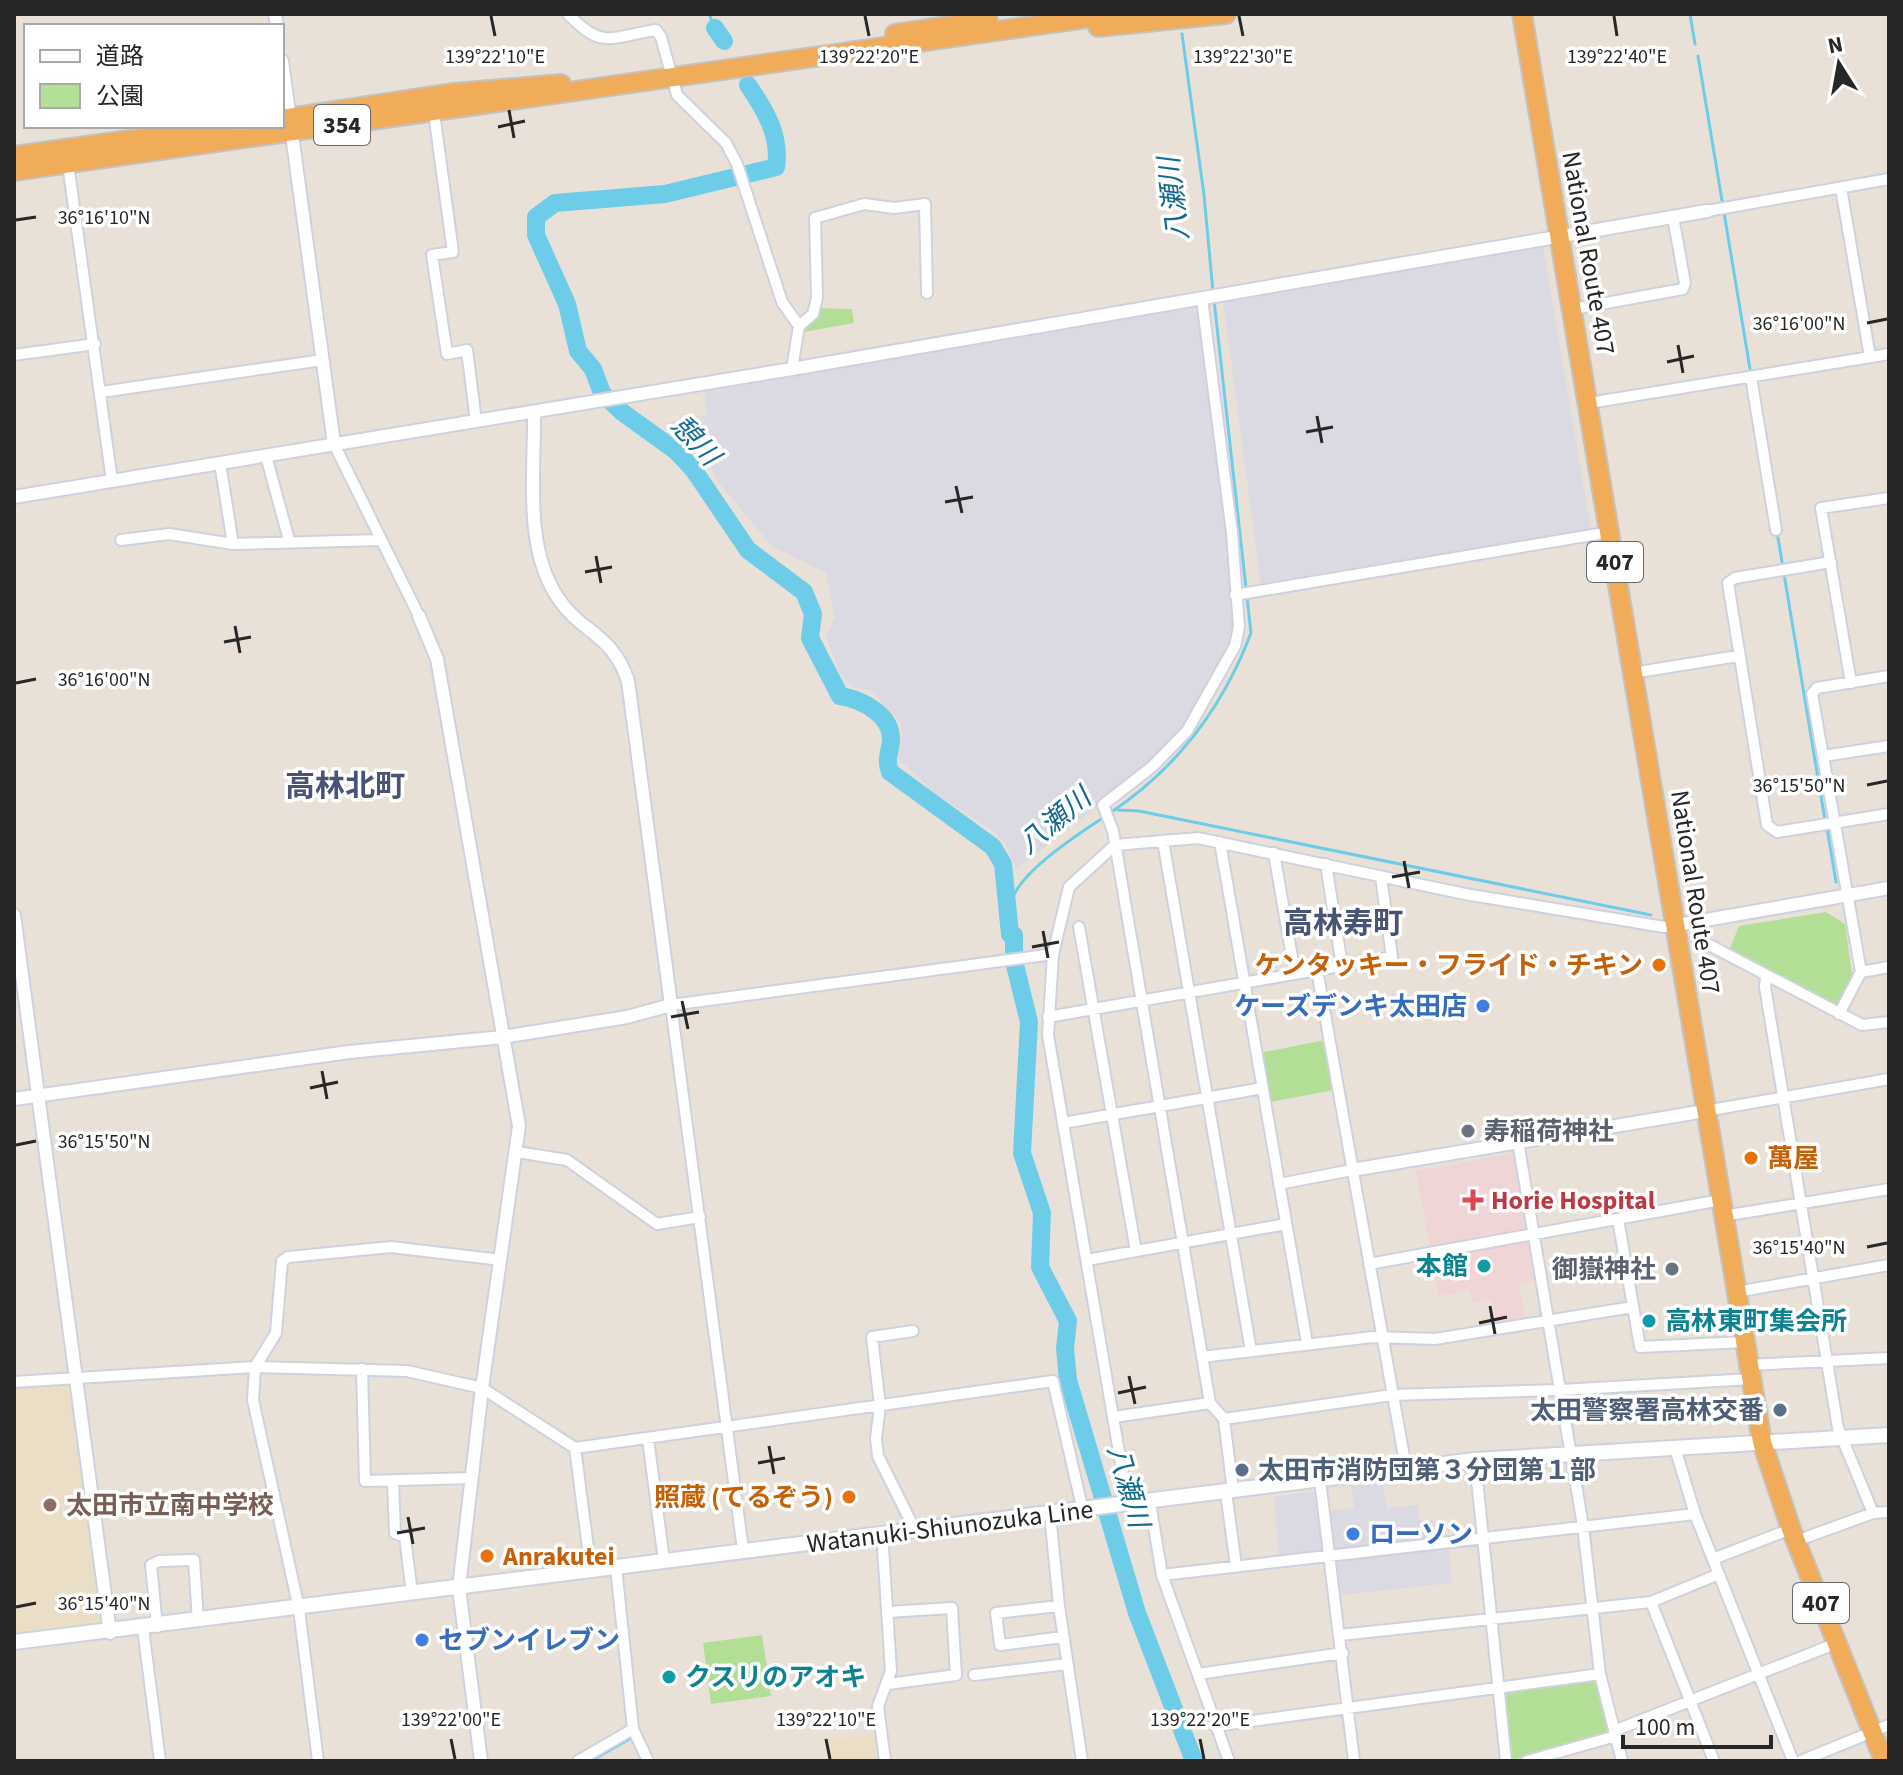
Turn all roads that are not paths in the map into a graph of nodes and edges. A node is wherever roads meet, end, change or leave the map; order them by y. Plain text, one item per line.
1 (568, 14) edge
2 (1002, 14) edge
3 (1027, 14) edge
4 (1115, 14) edge
5 (1226, 14) edge
6 (1522, 14) edge
7 (972, 22) junction
8 (944, 40) junction
9 (670, 75) junction
10 (284, 79) edge
11 (434, 113) junction
12 (289, 123) edge
13 (216, 128) edge
14 (262, 128) edge
15 (14, 156) edge
16 (68, 164) junction
17 (14, 171) edge
18 (1889, 179) edge
19 (1841, 188) junction
20 (1707, 211) joint
21 (1673, 217) junction
22 (1560, 235) junction
23 (927, 293) dead end
24 (1211, 297) junction
25 (1573, 309) junction
26 (799, 326) junction
27 (95, 344) junction
28 (1889, 354) edge
29 (14, 355) edge
30 (1870, 357) junction
31 (323, 360) junction
32 (792, 369) junction
33 (1751, 377) junction
34 (101, 392) junction
35 (1589, 403) junction
36 (534, 412) junction
37 (476, 421) junction
38 (334, 444) junction
39 (266, 456) junction
40 (220, 463) junction
41 (112, 481) junction
42 (14, 497) edge
43 (1889, 498) edge
44 (1776, 530) dead end
45 (1610, 532) junction
46 (121, 540) dead end
47 (289, 540) junction
48 (380, 540) junction
49 (233, 544) junction
50 (1831, 562) junction
51 (1238, 595) junction
52 (419, 616) joint
53 (1738, 656) junction
54 (1632, 673) junction
55 (1889, 676) edge
56 (1851, 683) junction
57 (1889, 746) edge
58 (1823, 756) junction
59 (1889, 814) edge
60 (1834, 823) junction
61 (1163, 841) junction
62 (1220, 842) junction
63 (1115, 845) junction
64 (1274, 853) junction
65 (1326, 864) junction
66 (1381, 877) junction
67 (1889, 888) edge
68 (1846, 894) junction
69 (14, 915) edge
70 (1677, 925) junction
71 (1079, 927) dead end
72 (1696, 938) dead end
73 (1053, 954) junction
74 (1342, 966) junction
75 (1889, 967) edge
76 (1317, 970) junction
77 (1861, 972) junction
78 (1295, 974) junction
79 (1766, 977) junction
80 (1245, 983) junction
81 (1190, 992) junction
82 (1141, 1000) junction
83 (671, 1005) junction
84 (1094, 1009) junction
85 (1839, 1014) junction
86 (1048, 1017) junction
87 (1889, 1022) edge
88 (503, 1037) junction
89 (1889, 1079) edge
90 (1263, 1088) junction
91 (39, 1096) junction
92 (1209, 1097) junction
93 (1783, 1098) junction
94 (14, 1099) edge
95 (1159, 1106) junction
96 (1705, 1111) junction
97 (1112, 1114) junction
98 (1063, 1123) junction
99 (1518, 1142) junction
100 (517, 1152) junction
101 (1352, 1170) junction
102 (1279, 1184) junction
103 (1889, 1189) edge
104 (1801, 1203) junction
105 (1722, 1208) junction
106 (700, 1217) junction
107 (1618, 1219) junction
108 (1286, 1224) junction
109 (1233, 1234) junction
110 (1534, 1234) junction
111 (1182, 1243) junction
112 (1136, 1251) junction
113 (501, 1260) junction
114 (1087, 1260) junction
115 (1369, 1264) junction
116 (1889, 1265) edge
117 (1814, 1278) junction
118 (1736, 1292) junction
119 (1633, 1307) junction
120 (1549, 1321) junction
121 (913, 1331) dead end
122 (1382, 1338) junction
123 (1744, 1342) junction
124 (1307, 1343) junction
125 (1251, 1351) junction
126 (1202, 1357) junction
127 (1889, 1358) edge
128 (1828, 1363) junction
129 (255, 1367) junction
130 (362, 1369) junction
131 (1749, 1372) junction
132 (77, 1379) junction
133 (14, 1382) edge
134 (482, 1388) junction
135 (1561, 1390) junction
136 (1392, 1395) junction
137 (1210, 1403) junction
138 (880, 1406) junction
139 (1114, 1417) junction
140 (1224, 1419) junction
141 (727, 1427) junction
142 (1889, 1435) edge
143 (1842, 1438) junction
144 (648, 1439) junction
145 (1762, 1442) junction
146 (575, 1448) junction
147 (1675, 1448) junction
148 (1571, 1453) junction
149 (1475, 1460) junction
150 (1406, 1468) junction
151 (472, 1478) junction
152 (1320, 1480) junction
153 (393, 1481) junction
154 (1230, 1492) junction
155 (1150, 1503) junction
156 (1126, 1505) junction
157 (1085, 1510) junction
158 (1889, 1512) edge
159 (1873, 1513) junction
160 (1050, 1514) junction
161 (1695, 1514) junction
162 (1583, 1526) junction
163 (914, 1528) junction
164 (882, 1532) junction
165 (1793, 1535) junction
166 (1482, 1537) junction
167 (743, 1550) junction
168 (1329, 1553) junction
169 (1713, 1559) junction
170 (664, 1561) junction
171 (1236, 1566) junction
172 (616, 1567) junction
173 (591, 1571) junction
174 (1719, 1574) junction
175 (1162, 1575) junction
176 (459, 1588) junction
177 (412, 1594) junction
178 (1651, 1602) junction
179 (1059, 1606) junction
180 (299, 1609) junction
181 (1592, 1609) junction
182 (887, 1612) junction
183 (1491, 1620) junction
184 (198, 1621) junction
185 (150, 1628) junction
186 (110, 1633) junction
187 (1340, 1635) junction
188 (1063, 1637) junction
189 (14, 1642) edge
190 (1837, 1643) junction
191 (1343, 1653) junction
192 (1067, 1664) junction
193 (1198, 1674) junction
194 (1600, 1674) junction
195 (1758, 1674) junction
196 (974, 1675) dead end
197 (888, 1684) junction
198 (1498, 1689) junction
199 (1689, 1702) junction
200 (1350, 1707) junction
201 (1215, 1726) junction
202 (1881, 1728) edge
203 (633, 1729) junction
204 (1615, 1734) junction
205 (160, 1761) edge
206 (318, 1761) edge
207 (481, 1761) edge
208 (578, 1761) edge
209 (648, 1761) edge
210 (885, 1761) edge
211 (1082, 1761) edge
212 (1229, 1761) edge
213 (1354, 1761) edge
214 (1506, 1761) edge
215 (1527, 1761) edge
216 (1622, 1761) edge
217 (1714, 1761) edge
218 (1793, 1761) edge
219 (1801, 1761) edge
220 (1884, 1761) edge

1 - 9 street
2 - 7 highway, 354
3 - 7 highway, 354
4 - 8 highway, 354
5 - 8 highway, 354
6 - 22 highway, National Route 407 / 407
7 - 9 highway, 354
8 - 9 highway, 354
9 - 11 highway, 354
9 - 12 highway, 354
9 - 26 street
10 - 12 street
11 - 12 highway, 354
11 - 37 street
12 - 31 street
13 - 15 highway
14 - 16 highway, 354
16 - 17 highway, 354
16 - 27 street
18 - 19 street
19 - 20 street
19 - 30 street
20 - 21 street
21 - 22 street
21 - 25 street
22 - 24 street
22 - 25 highway, National Route 407 / 407
23 - 26 street
24 - 32 street
24 - 51 street
25 - 35 highway, National Route 407 / 407
26 - 32 street
27 - 29 street
27 - 34 street
28 - 30 street
30 - 33 street
31 - 34 street
31 - 38 street
32 - 36 street
33 - 35 street
33 - 44 street
34 - 41 street
35 - 45 highway, National Route 407 / 407
36 - 37 street
36 - 83 street
37 - 38 street
38 - 39 street
38 - 48 street
39 - 40 street
39 - 47 street
40 - 41 street
40 - 49 street
41 - 42 street
43 - 50 street
45 - 51 street
45 - 54 highway, National Route 407 / 407
46 - 49 street
47 - 48 street
47 - 49 street
48 - 52 street
50 - 53 street
50 - 56 street
51 - 63 street
52 - 88 street
53 - 54 street
53 - 60 street
54 - 70 highway, National Route 407 / 407
55 - 56 street
56 - 58 street
57 - 58 street
58 - 60 street
59 - 60 street
60 - 68 street
61 - 62 street
61 - 63 street
61 - 81 street
62 - 64 street
62 - 80 street
63 - 73 street
63 - 82 street
64 - 65 street
64 - 78 street
65 - 66 street
65 - 74 street
66 - 70 street
66 - 74 street
67 - 68 street
68 - 70 street
68 - 77 street
69 - 91 street
70 - 96 highway, National Route 407 / 407
71 - 84 street
72 - 79 street
73 - 83 street
73 - 86 street
74 - 76 street
75 - 77 street
76 - 78 street
76 - 101 street
77 - 85 street
78 - 80 street
79 - 85 street
79 - 93 street
80 - 81 street
80 - 90 street
81 - 82 street
81 - 92 street
82 - 84 street
82 - 95 street
83 - 88 street
83 - 106 street
84 - 86 street
84 - 97 street
85 - 87 street
86 - 98 street
88 - 91 street
88 - 100 street
89 - 93 street
90 - 92 street
90 - 102 street
91 - 94 street
91 - 132 street
92 - 95 street
92 - 109 street
93 - 96 street
93 - 104 street
95 - 97 street
95 - 111 street
96 - 99 street
96 - 105 highway, National Route 407 / 407
97 - 98 street
97 - 112 street
98 - 114 street
99 - 101 street
99 - 110 street
100 - 106 street
100 - 113 street
101 - 102 street
101 - 115 street
102 - 108 street
103 - 104 street
104 - 105 street
104 - 117 street
105 - 107 street
105 - 118 highway, National Route 407 / 407
106 - 141 street
107 - 110 street
107 - 119 street
108 - 109 street
108 - 124 street
109 - 111 street
109 - 125 street
110 - 115 street
110 - 120 street
111 - 112 street
111 - 126 street
112 - 114 street
113 - 129 street
113 - 134 street
114 - 139 street
115 - 122 street
116 - 117 street
117 - 118 street
117 - 128 street
118 - 123 highway, National Route 407 / 407
119 - 120 street
119 - 123 street
120 - 122 street
120 - 135 street
121 - 138 street
122 - 124 street
122 - 136 street
123 - 131 highway, National Route 407 / 407
124 - 125 street
125 - 126 street
126 - 137 street
127 - 128 street
128 - 131 street
128 - 143 street
129 - 130 street
129 - 132 street
129 - 180 street
130 - 134 street
130 - 153 street
131 - 135 street
131 - 145 highway, National Route 407 / 407
132 - 133 street
132 - 186 street
134 - 146 street
134 - 151 street
135 - 136 street
135 - 148 street
136 - 140 street
136 - 150 street
137 - 139 street
137 - 140 street
138 - 141 street
138 - 157 street
138 - 163 street
139 - 156 street
140 - 154 street
141 - 144 street
141 - 167 street
142 - 143 main road, Watanuki-Shiunozuka Line
143 - 145 main road, Watanuki-Shiunozuka Line
143 - 159 street
144 - 146 street
144 - 170 street
145 - 147 main road, Watanuki-Shiunozuka Line
145 - 165 highway, National Route 407 / 407
146 - 173 street
147 - 148 main road, Watanuki-Shiunozuka Line
147 - 161 street
148 - 149 main road, Watanuki-Shiunozuka Line
148 - 162 street
149 - 150 main road, Watanuki-Shiunozuka Line
149 - 166 street
150 - 152 main road, Watanuki-Shiunozuka Line
151 - 153 street
151 - 176 street
152 - 154 main road, Watanuki-Shiunozuka Line
152 - 168 street
153 - 177 street
154 - 155 main road, Watanuki-Shiunozuka Line
154 - 171 street
155 - 156 main road, Watanuki-Shiunozuka Line
155 - 175 street
156 - 157 main road, Watanuki-Shiunozuka Line
157 - 160 main road, Watanuki-Shiunozuka Line
158 - 159 street
159 - 165 street
160 - 163 main road, Watanuki-Shiunozuka Line
160 - 179 street
161 - 162 street
161 - 169 street
162 - 166 street
162 - 181 street
163 - 164 main road, Watanuki-Shiunozuka Line
164 - 167 main road, Watanuki-Shiunozuka Line
164 - 182 street
165 - 169 street
165 - 190 highway, National Route 407 / 407
166 - 168 street
166 - 183 street
167 - 170 main road, Watanuki-Shiunozuka Line
168 - 171 street
168 - 187 street
169 - 174 street
170 - 172 main road, Watanuki-Shiunozuka Line
171 - 175 street
172 - 173 main road, Watanuki-Shiunozuka Line
172 - 203 street
173 - 176 main road, Watanuki-Shiunozuka Line
174 - 178 street
174 - 195 street
175 - 193 street
176 - 177 main road, Watanuki-Shiunozuka Line
176 - 207 street
177 - 180 main road, Watanuki-Shiunozuka Line
178 - 181 street
178 - 199 street
179 - 188 street
179 - 188 street
180 - 184 main road, Watanuki-Shiunozuka Line
180 - 206 street
181 - 183 street
181 - 194 street
182 - 197 street
182 - 197 street
183 - 187 street
183 - 198 street
184 - 185 main road, Watanuki-Shiunozuka Line
184 - 185 street
185 - 186 main road, Watanuki-Shiunozuka Line
185 - 205 street
186 - 189 main road, Watanuki-Shiunozuka Line
187 - 191 street
188 - 192 street
190 - 195 street
190 - 202 highway, National Route 407 / 407
191 - 193 street
191 - 200 street
192 - 196 street
192 - 211 street
193 - 201 street
194 - 198 street
194 - 204 street
195 - 199 street
195 - 218 street
197 - 210 street
198 - 200 street
198 - 214 street
199 - 204 street
199 - 217 street
200 - 201 street
200 - 213 street
201 - 212 street
202 - 219 street
202 - 220 highway, National Route 407 / 407
203 - 208 street
203 - 209 street
204 - 215 street
204 - 216 street

